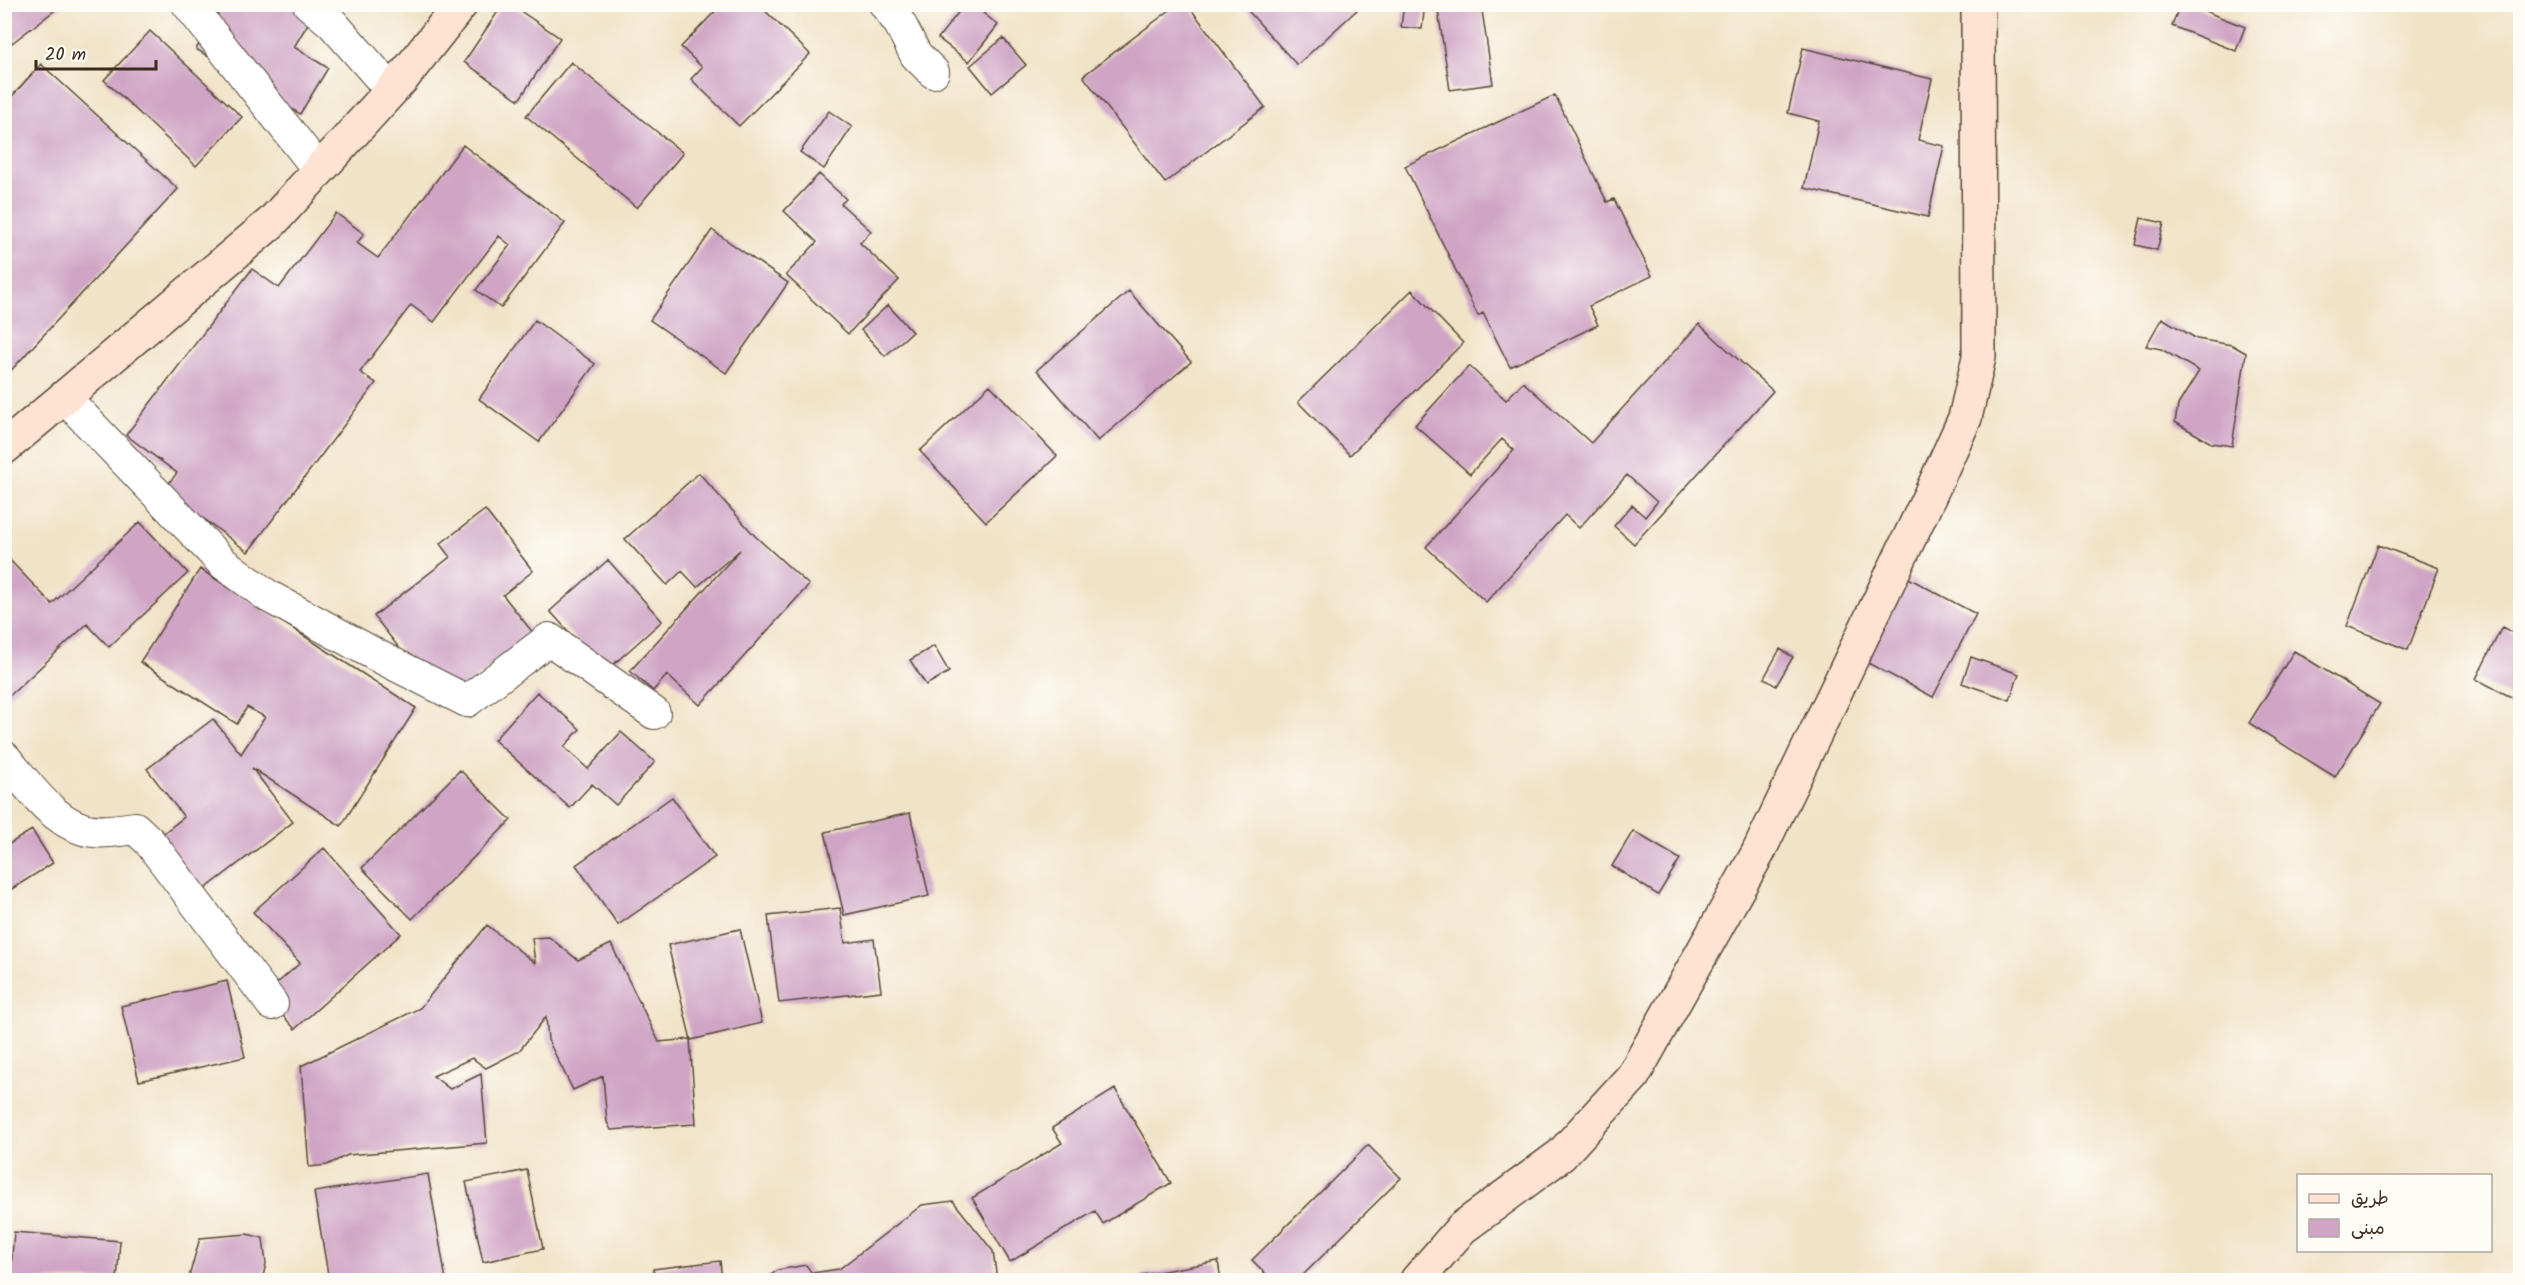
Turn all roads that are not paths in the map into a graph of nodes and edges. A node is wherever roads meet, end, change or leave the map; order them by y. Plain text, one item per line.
1 (188, 4) edge
2 (309, 4) edge
3 (461, 4) edge
4 (885, 4) edge
5 (1978, 4) edge
6 (933, 72) dead end
7 (391, 90) junction
8 (319, 170) junction
9 (64, 397) junction
10 (4, 448) edge
11 (654, 713) dead end
12 (4, 757) edge
13 (272, 1004) dead end
14 (1417, 1281) edge

1 - 8 street
2 - 7 street
3 - 7 street
4 - 6 street
5 - 14 street
7 - 8 street
8 - 9 street
9 - 10 street
9 - 11 street
12 - 13 street

